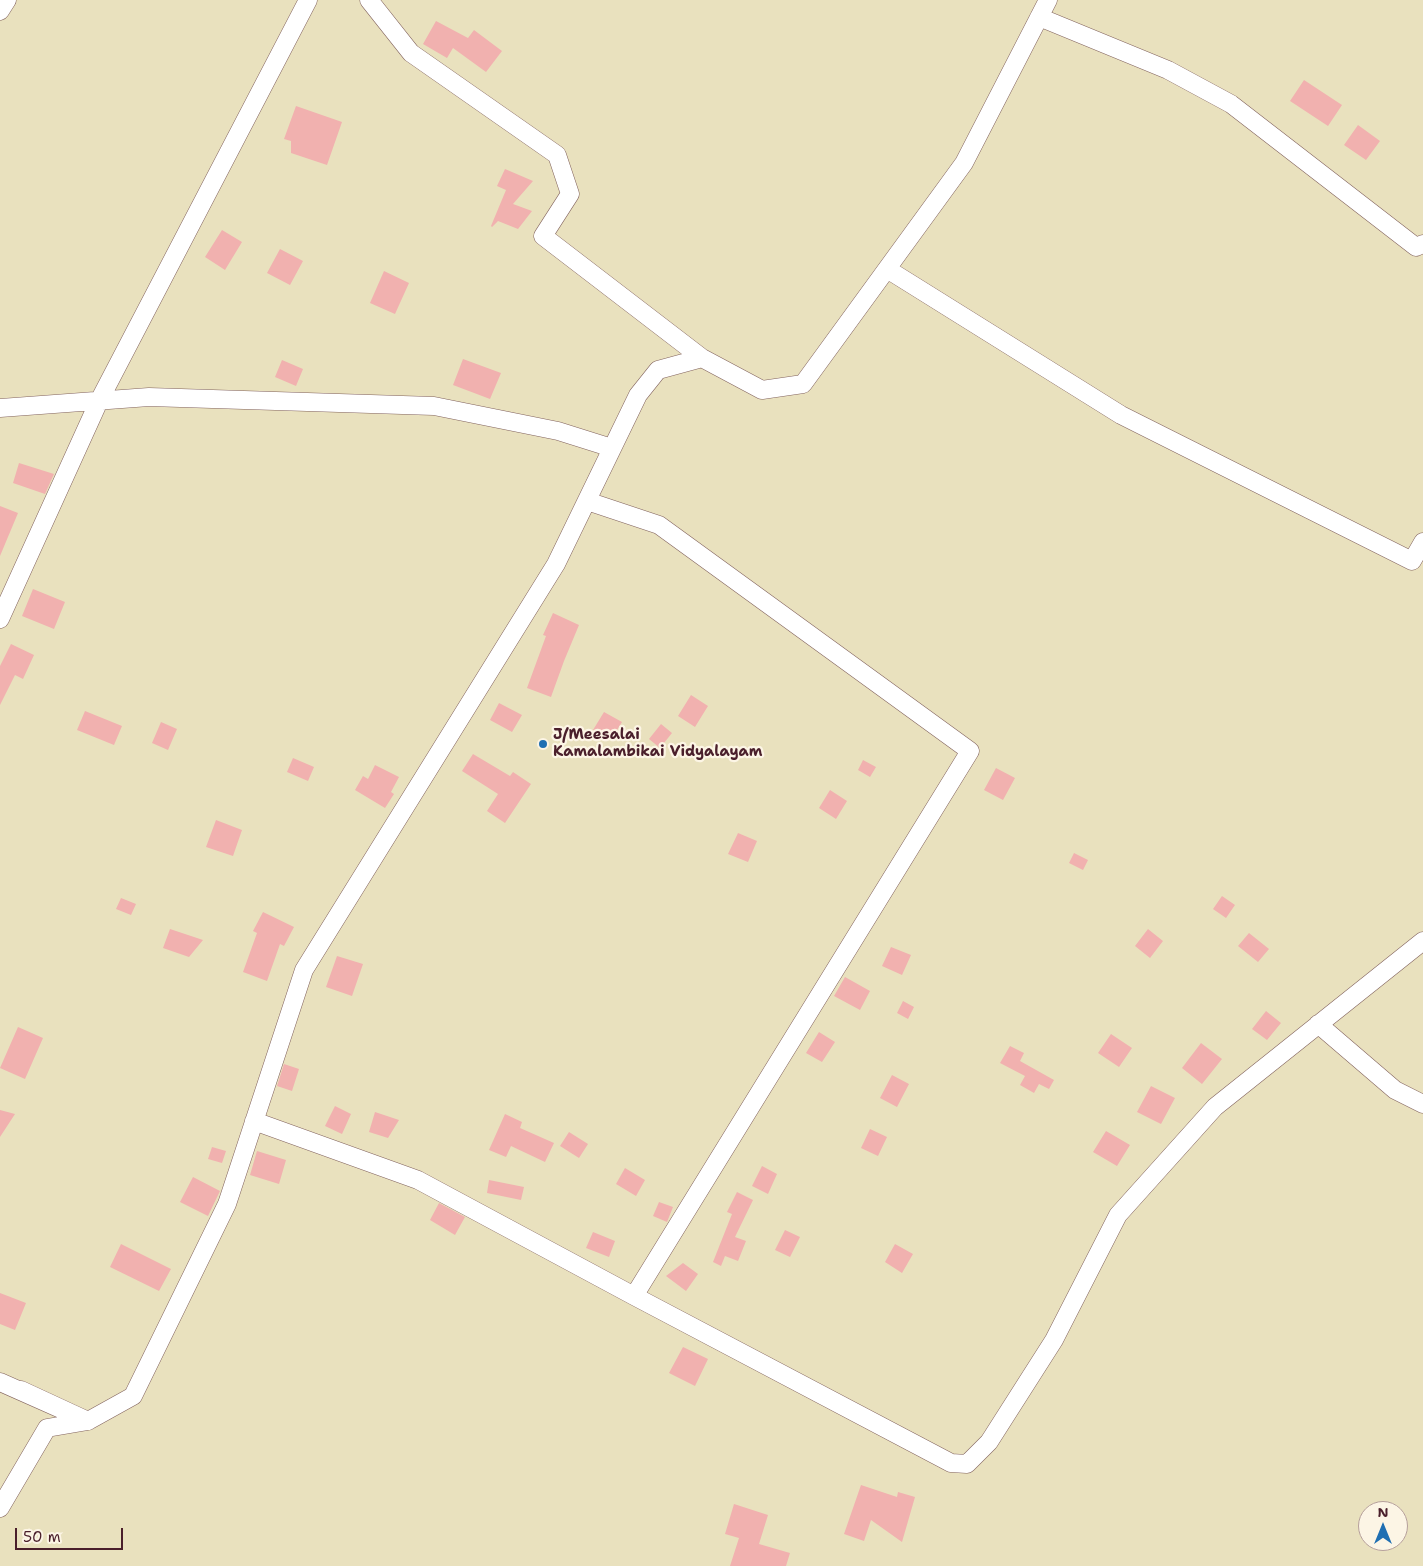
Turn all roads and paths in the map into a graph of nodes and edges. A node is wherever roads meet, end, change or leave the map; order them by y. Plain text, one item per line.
1 (7, 0) edge
2 (308, 0) edge
3 (369, 0) edge
4 (1048, 0) edge
5 (0, 11) edge
6 (1039, 17) junction
7 (1423, 244) edge
8 (887, 269) junction
9 (702, 358) junction
10 (99, 401) junction
11 (0, 408) edge
12 (612, 448) junction
13 (587, 501) junction
14 (1423, 542) edge
15 (0, 619) edge
16 (1423, 941) edge
17 (1318, 1024) junction
18 (1423, 1104) edge
19 (254, 1121) junction
20 (634, 1296) junction
21 (0, 1382) edge
22 (21, 1390) dead end
23 (88, 1421) junction
24 (0, 1508) edge

1 - 5 street
2 - 10 street
3 - 9 street
4 - 6 street
6 - 7 street
6 - 8 street
8 - 9 street
8 - 14 street
9 - 12 street
10 - 11 street
10 - 12 street
10 - 15 street
12 - 13 street
13 - 19 street
13 - 20 street
16 - 17 street
17 - 18 street
17 - 20 street
19 - 20 street
19 - 23 street
21 - 23 street
22 - 23 street
23 - 24 street

